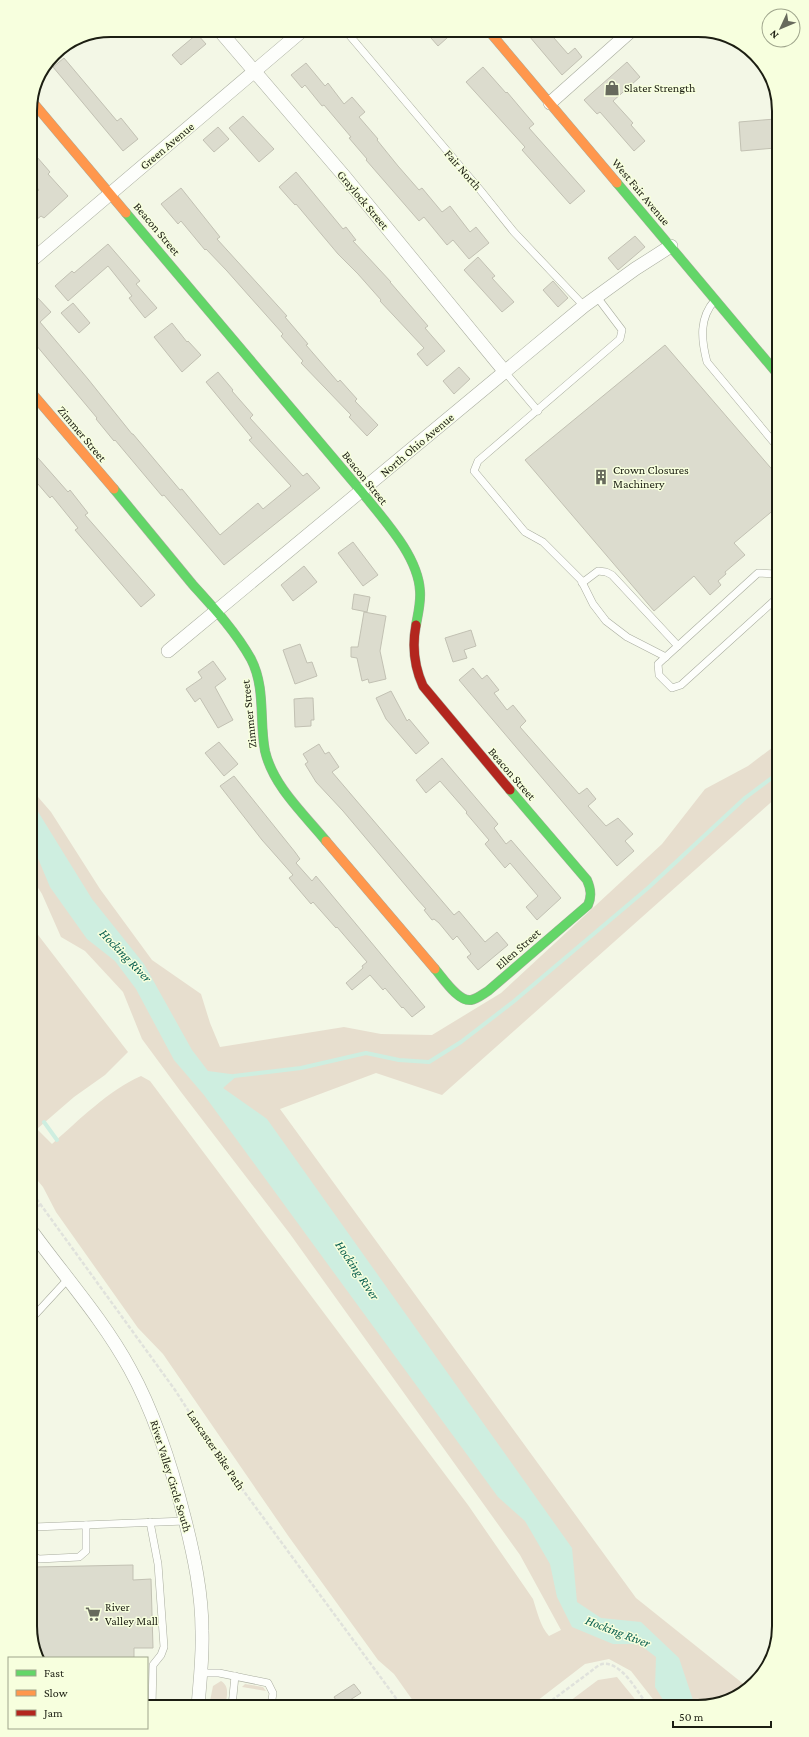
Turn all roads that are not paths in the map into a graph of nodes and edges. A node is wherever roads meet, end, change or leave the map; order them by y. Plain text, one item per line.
1 (225, 37) edge
2 (295, 37) edge
3 (351, 37) edge
4 (494, 37) edge
5 (624, 37) edge
6 (254, 71) junction
7 (550, 103) junction
8 (37, 107) edge
9 (111, 194) junction
10 (671, 246) junction
11 (37, 256) edge
12 (597, 297) junction
13 (716, 300) junction
14 (584, 306) junction
15 (772, 366) edge
16 (505, 372) junction
17 (37, 399) edge
18 (538, 411) junction
19 (772, 440) edge
20 (361, 491) junction
21 (772, 574) edge
22 (582, 583) junction
23 (772, 603) edge
24 (214, 611) junction
25 (678, 646) junction
26 (168, 652) dead end
27 (666, 657) junction
28 (588, 904) joint
29 (459, 997) joint
30 (37, 1239) edge
31 (68, 1279) junction
32 (37, 1313) edge
33 (185, 1521) junction
34 (150, 1522) junction
35 (86, 1525) junction
36 (37, 1527) edge
37 (37, 1558) edge
38 (201, 1673) junction
39 (236, 1676) junction
40 (152, 1700) edge
41 (199, 1700) edge
42 (233, 1700) edge
43 (272, 1700) edge

1 - 6 street, Graylock Street
2 - 6 street, Green Avenue
3 - 14 lane, Fair North
4 - 7 street, West Fair Avenue
5 - 7 street
6 - 9 street, Green Avenue
6 - 16 street, Graylock Street
7 - 10 street, West Fair Avenue
8 - 9 street, Beacon Street
9 - 11 street, Green Avenue
9 - 20 street, Beacon Street
10 - 12 street, North Ohio Avenue
10 - 13 street, West Fair Avenue
12 - 14 street, North Ohio Avenue
12 - 18 lane
13 - 15 street, West Fair Avenue
13 - 19 lane
14 - 16 street, North Ohio Avenue
16 - 18 lane
16 - 20 street, North Ohio Avenue
17 - 24 street, Zimmer Street
18 - 22 lane
20 - 24 street, North Ohio Avenue
20 - 28 street, Beacon Street
21 - 25 lane
22 - 25 lane
22 - 27 lane
23 - 27 lane
24 - 26 street, North Ohio Avenue
24 - 29 street, Zimmer Street
25 - 27 lane
28 - 29 street, Ellen Street
30 - 31 street, River Valley Circle South
31 - 32 lane
31 - 33 street, River Valley Circle South
33 - 34 lane
33 - 38 street, River Valley Circle South
34 - 35 lane
34 - 40 lane
35 - 36 lane
35 - 37 lane
38 - 39 lane
38 - 41 street, River Valley Circle South
39 - 42 lane
39 - 43 lane

